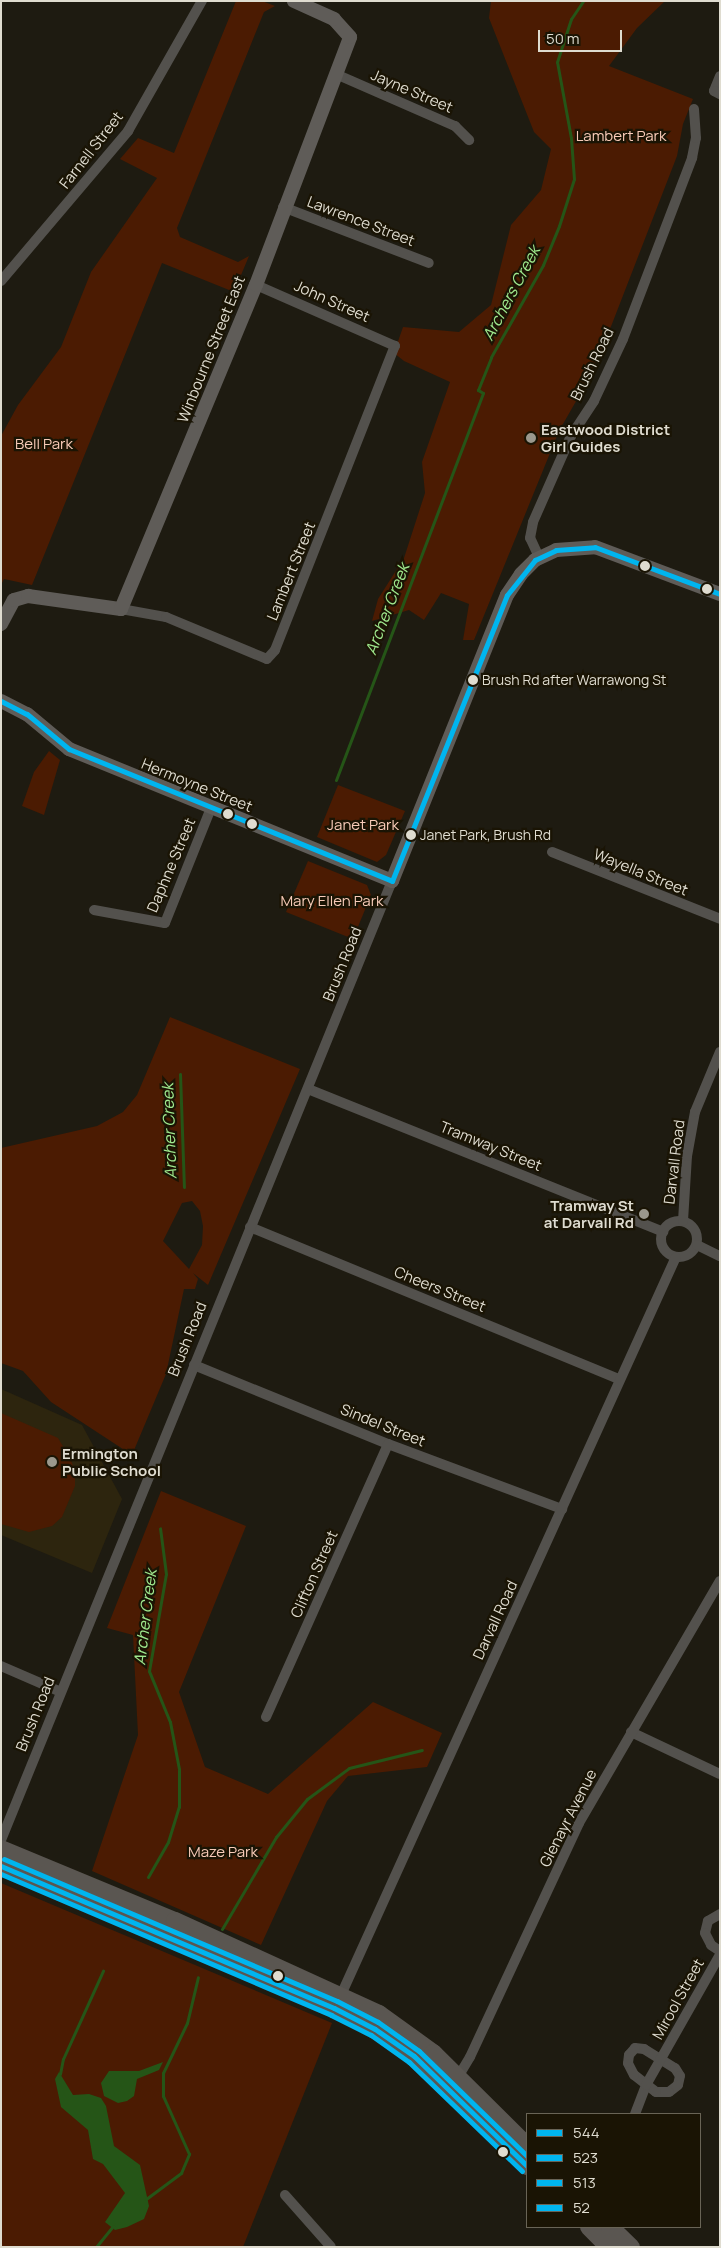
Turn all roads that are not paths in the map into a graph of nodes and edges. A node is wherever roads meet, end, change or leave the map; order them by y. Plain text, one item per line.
1 (202, 1) edge
2 (294, 1) edge
3 (338, 76) junction
4 (720, 76) edge
5 (717, 92) edge
6 (694, 110) dead end
7 (469, 140) dead end
8 (283, 207) junction
9 (429, 263) dead end
10 (1, 280) edge
11 (256, 285) junction
12 (395, 346) joint
13 (539, 557) junction
14 (720, 594) edge
15 (121, 608) junction
16 (1, 624) edge
17 (1, 701) edge
18 (211, 808) junction
19 (552, 852) dead end
20 (392, 881) junction
21 (94, 910) dead end
22 (720, 919) edge
23 (720, 1052) edge
24 (308, 1089) junction
25 (683, 1221) junction
26 (250, 1227) junction
27 (663, 1232) junction
28 (697, 1245) junction
29 (720, 1256) edge
30 (676, 1257) junction
31 (194, 1365) junction
32 (619, 1379) junction
33 (388, 1444) junction
34 (562, 1509) junction
35 (720, 1581) edge
36 (1, 1666) edge
37 (61, 1692) junction
38 (266, 1717) dead end
39 (632, 1732) junction
40 (720, 1774) edge
41 (1, 1840) edge
42 (1, 1849) edge
43 (1, 1866) edge
44 (720, 1914) edge
45 (720, 1951) edge
46 (720, 1955) edge
47 (341, 1995) junction
48 (662, 2058) junction
49 (458, 2077) junction
50 (646, 2086) junction
51 (635, 2113) edge
52 (526, 2145) edge
53 (526, 2165) edge
54 (285, 2195) dead end
55 (590, 2228) edge
56 (611, 2228) edge
57 (331, 2247) edge
58 (610, 2247) edge
59 (630, 2247) edge

1 - 10 street, Farnell Street
2 - 3 street, Winbourne Street East
3 - 7 street, Jayne Street
3 - 8 street, Winbourne Street East
4 - 5 street
6 - 13 street, Brush Road
8 - 9 street, Lawrence Street
8 - 11 street, Winbourne Street East
11 - 12 street, John Street
11 - 15 street, Winbourne Street East
12 - 15 street, Lambert Street
13 - 14 street
13 - 20 street, Brush Road
15 - 16 street
17 - 18 street, Hermoyne Street
18 - 20 street, Hermoyne Street
18 - 21 street, Daphne Street
19 - 22 street, Wayella Street
20 - 24 street, Brush Road
23 - 25 street, Darvall Road
24 - 26 street, Brush Road
24 - 27 street, Tramway Street
25 - 27 street
25 - 28 street
26 - 31 street, Brush Road
26 - 32 street, Cheers Street
27 - 30 street
28 - 29 street
28 - 30 street
30 - 32 street, Darvall Road
31 - 33 street, Sindel Street
31 - 37 street, Brush Road
32 - 34 street, Darvall Road
33 - 34 street, Sindel Street
33 - 38 street, Clifton Street
34 - 47 street, Darvall Road
35 - 39 street, Glenayr Avenue
36 - 37 street
37 - 41 street, Brush Road
39 - 40 street
39 - 49 street, Glenayr Avenue
42 - 47 highway
43 - 53 highway
44 - 45 street, Mirool Street
46 - 48 street, Mirool Street
47 - 49 highway
48 - 50 street, Mirool Street
48 - 50 street, Mirool Street
48 - 50 street, Mirool Street
49 - 52 highway
50 - 51 street, Mirool Street
54 - 57 street
55 - 58 highway
56 - 59 highway

